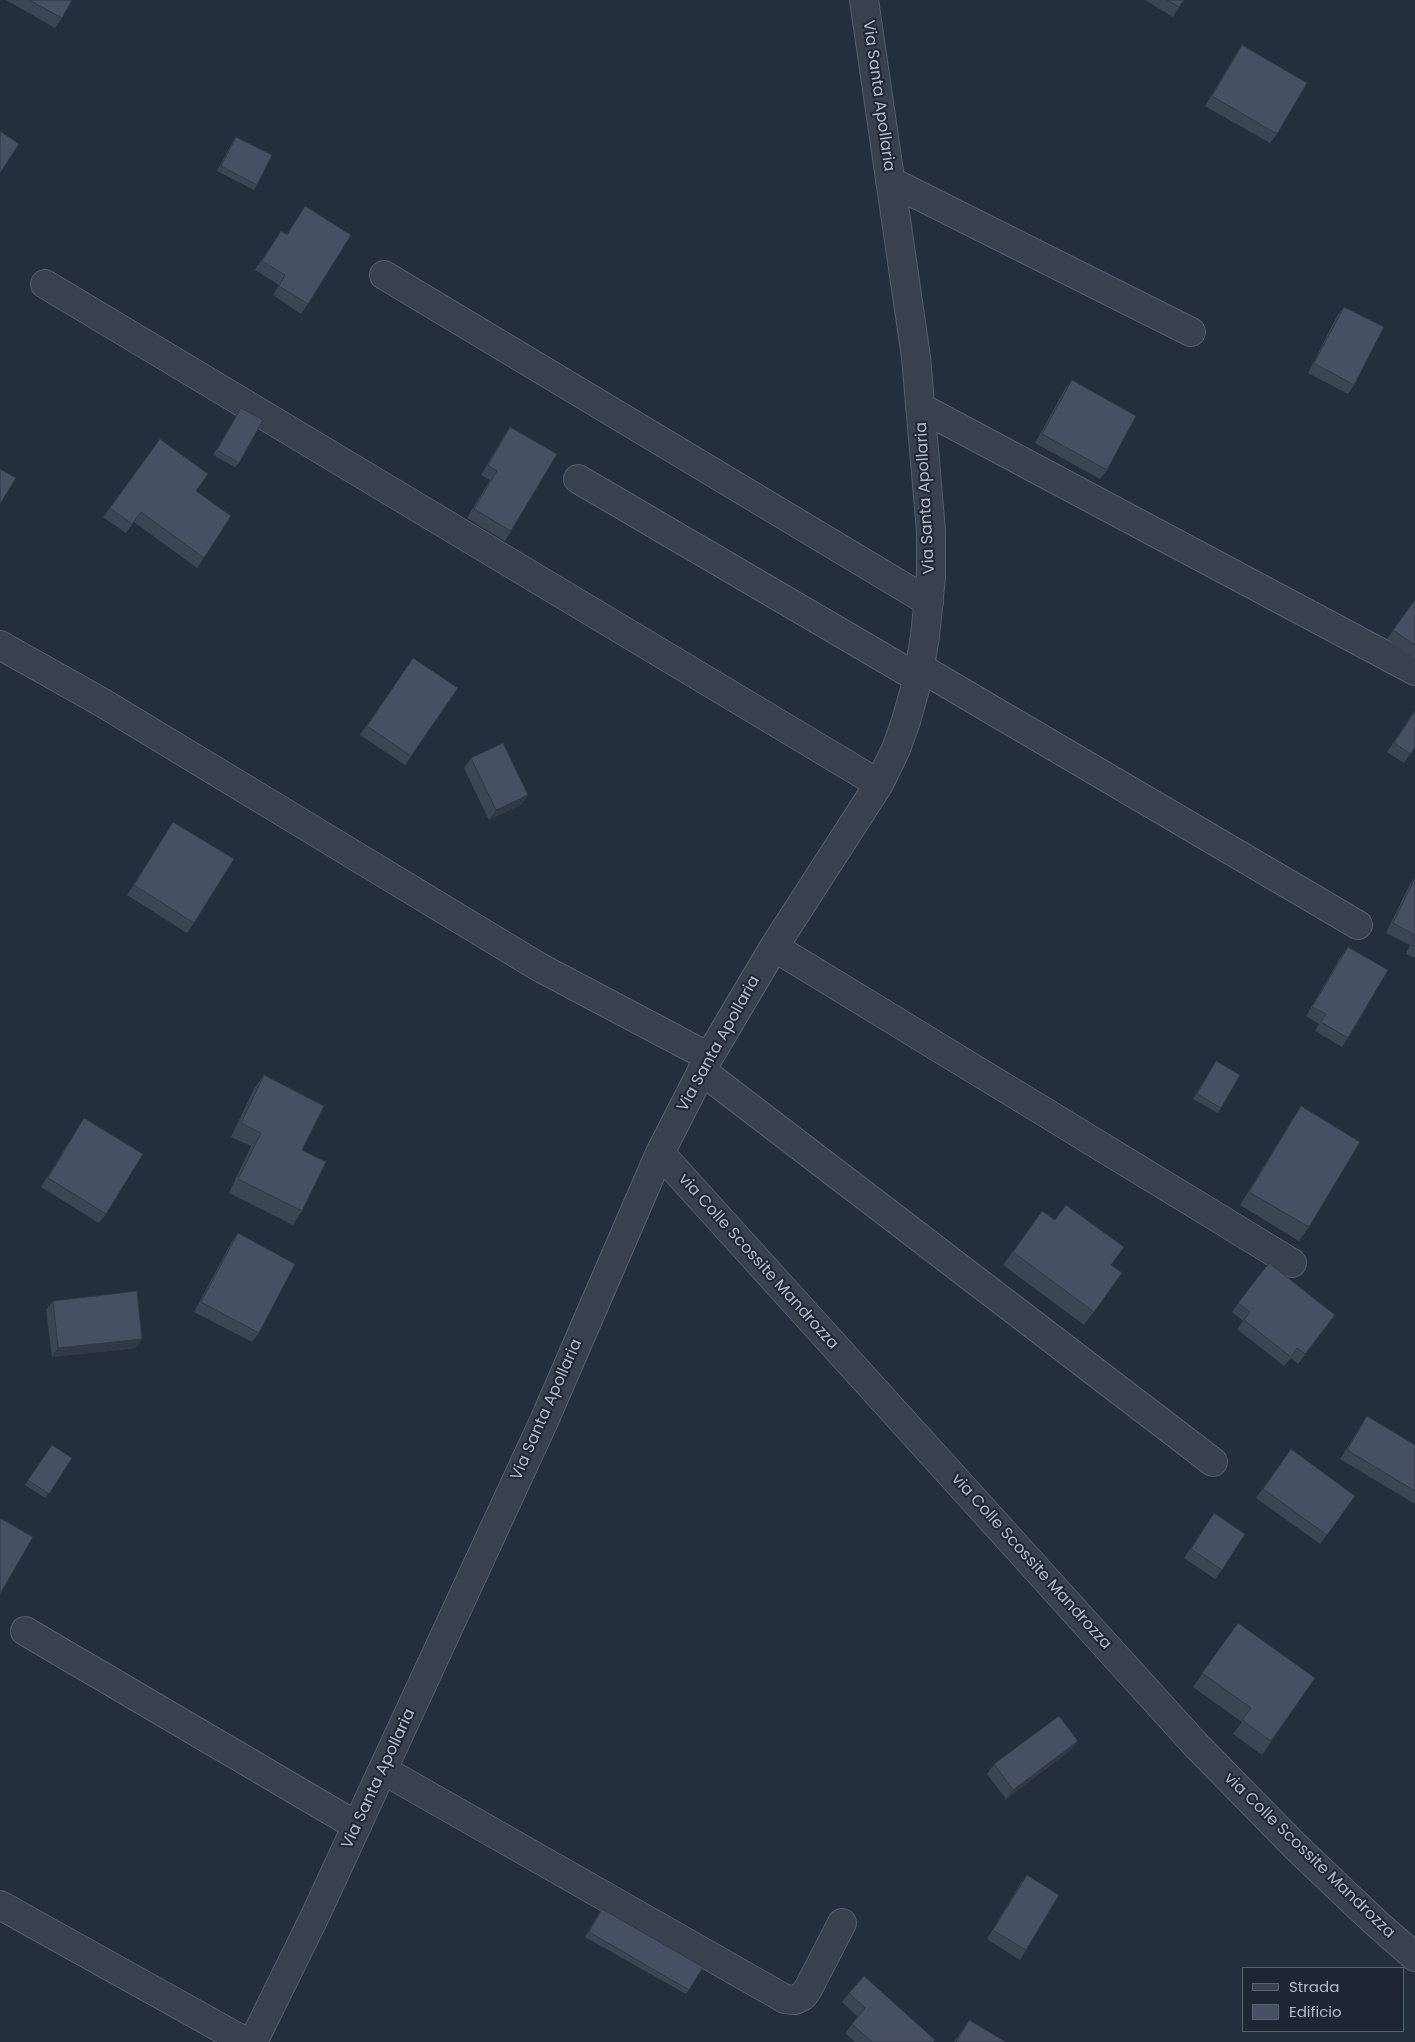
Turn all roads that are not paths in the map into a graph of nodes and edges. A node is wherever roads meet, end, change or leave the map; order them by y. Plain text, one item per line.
1 (864, 0) edge
2 (890, 181) junction
3 (384, 275) dead end
4 (45, 284) dead end
5 (1191, 332) dead end
6 (920, 407) junction
7 (578, 479) dead end
8 (929, 602) junction
9 (0, 645) edge
10 (1415, 671) edge
11 (919, 672) junction
12 (879, 784) junction
13 (1358, 924) dead end
14 (774, 947) junction
15 (705, 1064) junction
16 (660, 1153) junction
17 (1292, 1263) dead end
18 (1213, 1462) dead end
19 (25, 1631) dead end
20 (384, 1770) junction
21 (357, 1826) junction
22 (0, 1905) edge
23 (842, 1923) dead end
24 (1415, 1957) edge
25 (246, 2042) edge
26 (253, 2042) edge

1 - 2 street, Via Santa Apollaria
2 - 5 street
2 - 6 street, Via Santa Apollaria
3 - 8 street
4 - 12 street
6 - 8 street, Via Santa Apollaria
6 - 10 street
7 - 11 street
8 - 11 street, Via Santa Apollaria
9 - 15 street
11 - 12 street, Via Santa Apollaria
11 - 13 street
12 - 14 street, Via Santa Apollaria
14 - 15 street, Via Santa Apollaria
14 - 17 street
15 - 16 street, Via Santa Apollaria
15 - 18 street
16 - 20 street, Via Santa Apollaria
16 - 24 street, via Colle Scossite Mandrozza
19 - 21 street
20 - 21 street, Via Santa Apollaria
20 - 23 street
21 - 26 street, Via Santa Apollaria
22 - 25 street

